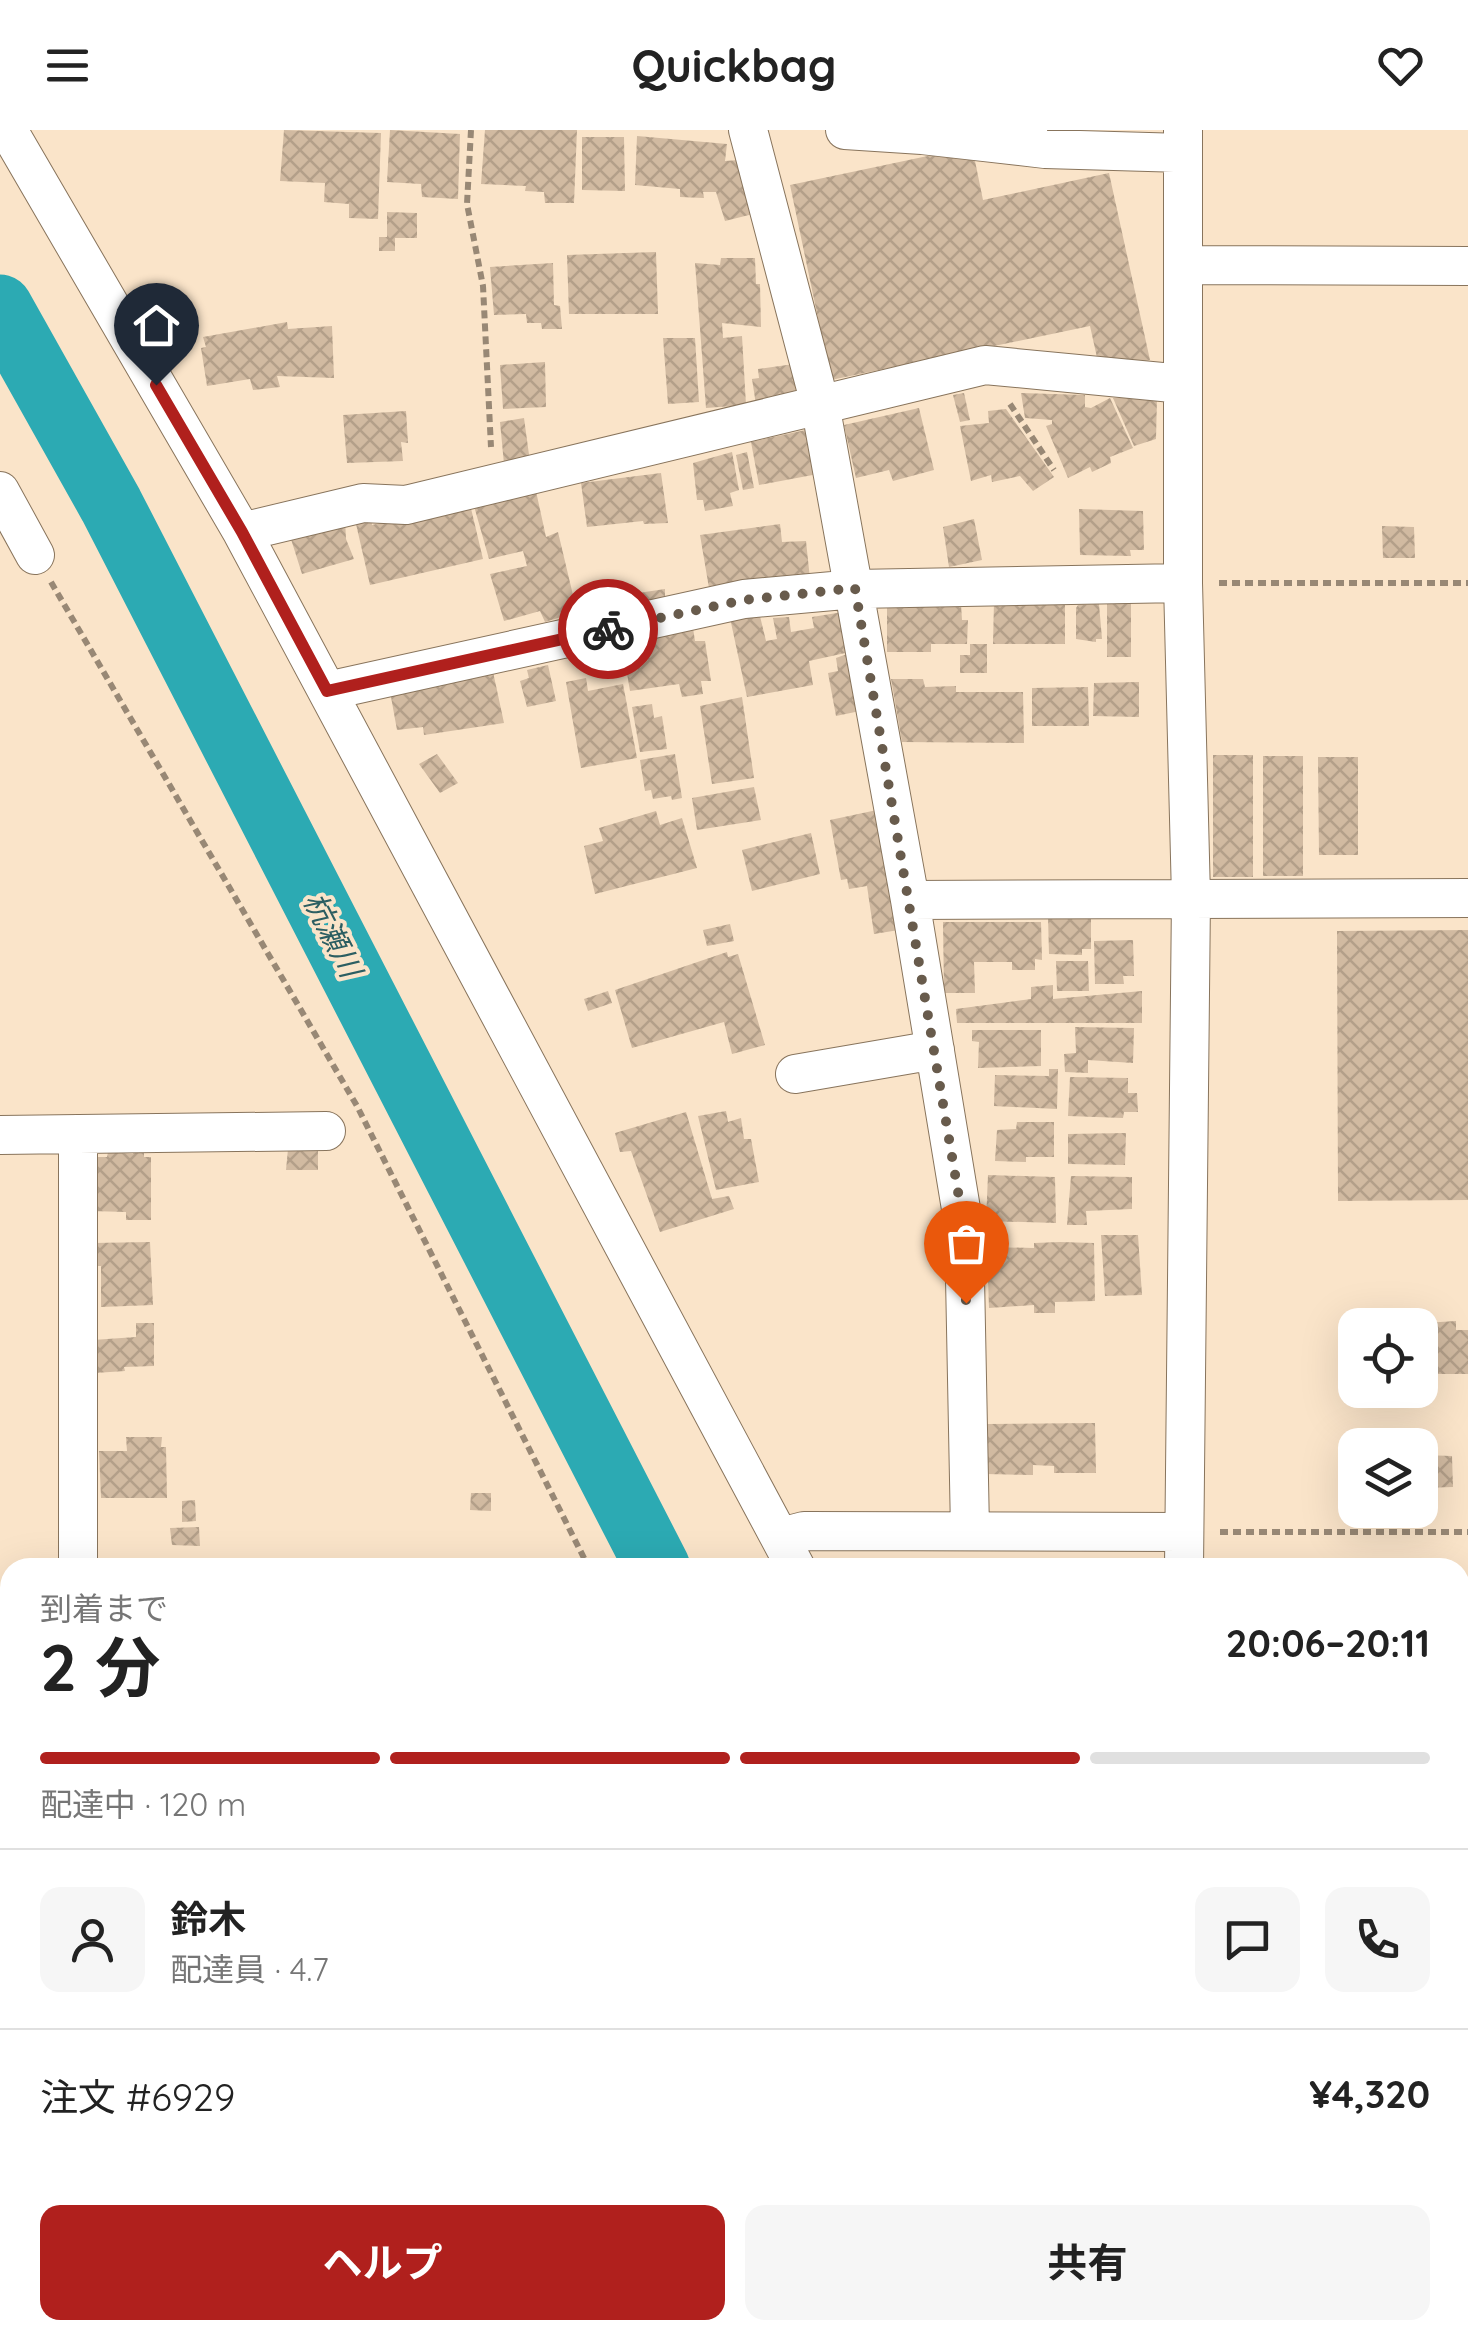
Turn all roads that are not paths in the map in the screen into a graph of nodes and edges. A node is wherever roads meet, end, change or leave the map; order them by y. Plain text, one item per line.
1 (8, 130) edge
2 (748, 130) edge
3 (845, 130) edge
4 (1183, 142) edge
5 (1183, 265) junction
6 (1468, 266) edge
7 (1183, 384) junction
8 (820, 404) junction
9 (0, 490) edge
10 (242, 532) junction
11 (35, 555) road end
12 (1183, 583) junction
13 (855, 588) junction
14 (327, 691) junction
15 (1190, 897) junction
16 (1468, 898) edge
17 (910, 900) junction
18 (935, 1050) junction
19 (795, 1074) dead end
20 (326, 1131) dead end
21 (78, 1134) junction
22 (0, 1135) edge
23 (970, 1530) junction
24 (1184, 1550) edge
25 (788, 1552) edge
26 (78, 1558) edge

1 - 10 street
2 - 8 street
3 - 4 street
4 - 5 street
5 - 6 street
5 - 7 street
7 - 8 street
7 - 12 street
8 - 10 street
8 - 13 street
9 - 11 street
10 - 14 street
12 - 13 street
12 - 15 street
13 - 14 street
13 - 17 street
14 - 25 street
15 - 16 street
15 - 17 street
15 - 24 street
17 - 18 street
18 - 19 street
18 - 23 street
20 - 21 street
21 - 22 street
21 - 26 street
23 - 24 street
23 - 25 street

